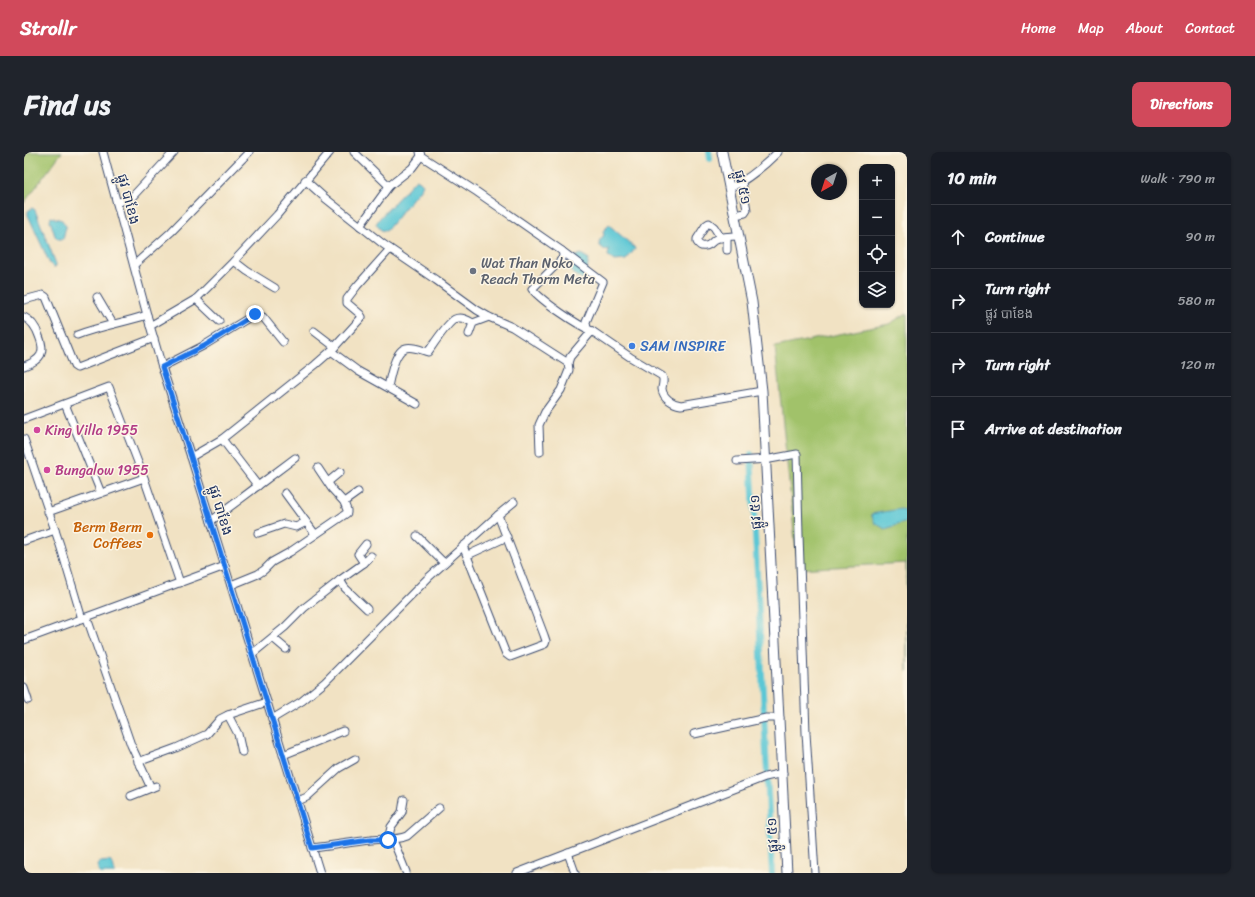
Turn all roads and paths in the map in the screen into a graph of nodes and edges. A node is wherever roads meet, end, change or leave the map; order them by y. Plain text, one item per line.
1 (104, 152) edge
2 (174, 152) edge
3 (249, 152) edge
4 (330, 152) edge
5 (354, 152) edge
6 (722, 152) edge
7 (778, 152) edge
8 (421, 154) edge
9 (305, 180) junction
10 (737, 185) junction
11 (389, 186) junction
12 (117, 203) junction
13 (740, 214) junction
14 (360, 226) junction
15 (739, 236) junction
16 (390, 249) junction
17 (727, 250) dead end
18 (562, 251) junction
19 (234, 261) junction
20 (134, 265) junction
21 (275, 288) dead end
22 (97, 297) dead end
23 (196, 299) junction
24 (24, 300) edge
25 (147, 315) junction
26 (24, 317) edge
27 (489, 317) junction
28 (219, 321) dead end
29 (473, 323) junction
30 (113, 324) junction
31 (150, 326) junction
32 (590, 330) junction
33 (314, 331) dead end
34 (469, 334) dead end
35 (77, 335) dead end
36 (154, 338) junction
37 (283, 342) dead end
38 (333, 349) junction
39 (568, 363) junction
40 (24, 366) edge
41 (162, 367) junction
42 (388, 387) junction
43 (762, 391) junction
44 (65, 404) junction
45 (417, 404) dead end
46 (24, 419) edge
47 (222, 439) junction
48 (25, 443) edge
49 (540, 452) dead end
50 (191, 457) junction
51 (294, 458) dead end
52 (768, 459) junction
53 (737, 461) dead end
54 (318, 468) dead end
55 (340, 472) dead end
56 (144, 478) junction
57 (328, 482) junction
58 (258, 486) junction
59 (358, 492) dead end
60 (101, 493) junction
61 (285, 493) dead end
62 (344, 502) junction
63 (514, 502) dead end
64 (48, 512) junction
65 (498, 515) junction
66 (211, 521) junction
67 (306, 522) junction
68 (55, 530) junction
69 (258, 533) dead end
70 (315, 534) junction
71 (417, 536) dead end
72 (507, 537) junction
73 (24, 541) edge
74 (366, 544) dead end
75 (463, 546) junction
76 (468, 555) junction
77 (370, 556) dead end
78 (364, 563) junction
79 (444, 563) junction
80 (225, 566) junction
81 (340, 580) junction
82 (180, 583) junction
83 (231, 585) junction
84 (368, 609) dead end
85 (84, 619) junction
86 (272, 638) junction
87 (24, 640) edge
88 (286, 649) dead end
89 (252, 654) junction
90 (24, 688) edge
91 (28, 700) dead end
92 (267, 702) junction
93 (228, 715) junction
94 (772, 718) junction
95 (272, 719) junction
96 (343, 731) dead end
97 (694, 734) dead end
98 (242, 752) dead end
99 (283, 755) junction
100 (355, 759) dead end
101 (138, 762) junction
102 (779, 774) junction
103 (132, 796) dead end
104 (404, 800) dead end
105 (298, 801) junction
106 (439, 808) dead end
107 (391, 840) junction
108 (312, 848) junction
109 (568, 853) junction
110 (527, 871) edge
111 (406, 872) dead end
112 (320, 873) edge
113 (517, 873) edge
114 (575, 873) edge
115 (788, 873) edge
116 (815, 873) edge

1 - 12 street, ផ្លូវ បាខែង
2 - 12 street
3 - 20 street
4 - 9 street
5 - 11 street
6 - 10 main road, ផ្លូវ ៥១
7 - 10 street
8 - 11 street
8 - 18 street
9 - 14 street
9 - 19 street
10 - 13 main road, ផ្លូវ ៥១
10 - 13 street
11 - 14 street
12 - 20 street, ផ្លូវ បាខែង
13 - 15 main road, ផ្លូវ ៥១
14 - 16 street
15 - 17 street
15 - 43 main road, ផ្លូវ ៥១
16 - 27 street
16 - 38 street
18 - 32 street
18 - 32 street
19 - 21 street
19 - 23 street
20 - 25 street, ផ្លូវ បាខែង
22 - 30 street
23 - 28 street
23 - 31 street
24 - 36 street
25 - 30 street
25 - 31 street, ផ្លូវ បាខែង
26 - 40 street
27 - 29 street
27 - 39 street
29 - 34 street
29 - 42 street
30 - 35 street
31 - 36 street, ផ្លូវ បាខែង
32 - 39 street
32 - 43 street
33 - 38 street
36 - 41 street, ផ្លូវ បាខែង
37 - 41 street
38 - 42 street
38 - 47 street
39 - 49 street
41 - 50 street, ផ្លូវ បាខែង
42 - 45 street
43 - 52 main road, ផ្លូវ ៥១
44 - 46 street
44 - 56 street
44 - 60 street
47 - 50 street
47 - 58 street
48 - 64 street
50 - 66 street, ផ្លូវ បាខែង
51 - 58 street
52 - 53 street
52 - 94 main road, ផ្លូវ ៥១
52 - 116 street
54 - 57 street
55 - 57 street
56 - 60 street
56 - 82 street
57 - 62 street
58 - 66 street
59 - 62 street
60 - 64 street
61 - 67 street
62 - 70 street
63 - 65 street
64 - 68 street
65 - 72 street
65 - 75 street
66 - 80 street, ផ្លូវ បាខែង
67 - 69 street
67 - 70 street
68 - 73 street
68 - 85 street
70 - 83 street
71 - 79 street
72 - 76 street
72 - 76 street
74 - 78 street
75 - 76 street
75 - 79 street
77 - 78 street
78 - 81 street
79 - 95 street
80 - 82 street
80 - 83 street, ផ្លូវ បាខែង
81 - 84 street
81 - 86 street
82 - 85 street
83 - 89 street, ផ្លូវ បាខែង
85 - 87 street
85 - 101 street
86 - 88 street
86 - 89 street
89 - 92 street, ផ្លូវ បាខែង
90 - 91 street
92 - 93 street
92 - 95 street, ផ្លូវ បាខែង
93 - 98 street
93 - 101 street
94 - 97 street
94 - 102 main road, ផ្លូវ ៥១
95 - 99 street, ផ្លូវ បាខែង
96 - 99 street
99 - 105 street, ផ្លូវ បាខែង
100 - 105 street
101 - 103 street
102 - 109 street
102 - 115 main road, ផ្លូវ ៥១
104 - 107 street
105 - 108 street, ផ្លូវ បាខែង
106 - 107 street
107 - 108 street
107 - 111 street
108 - 112 street, ផ្លូវ បាខែង
109 - 110 street
109 - 114 street
110 - 113 street

